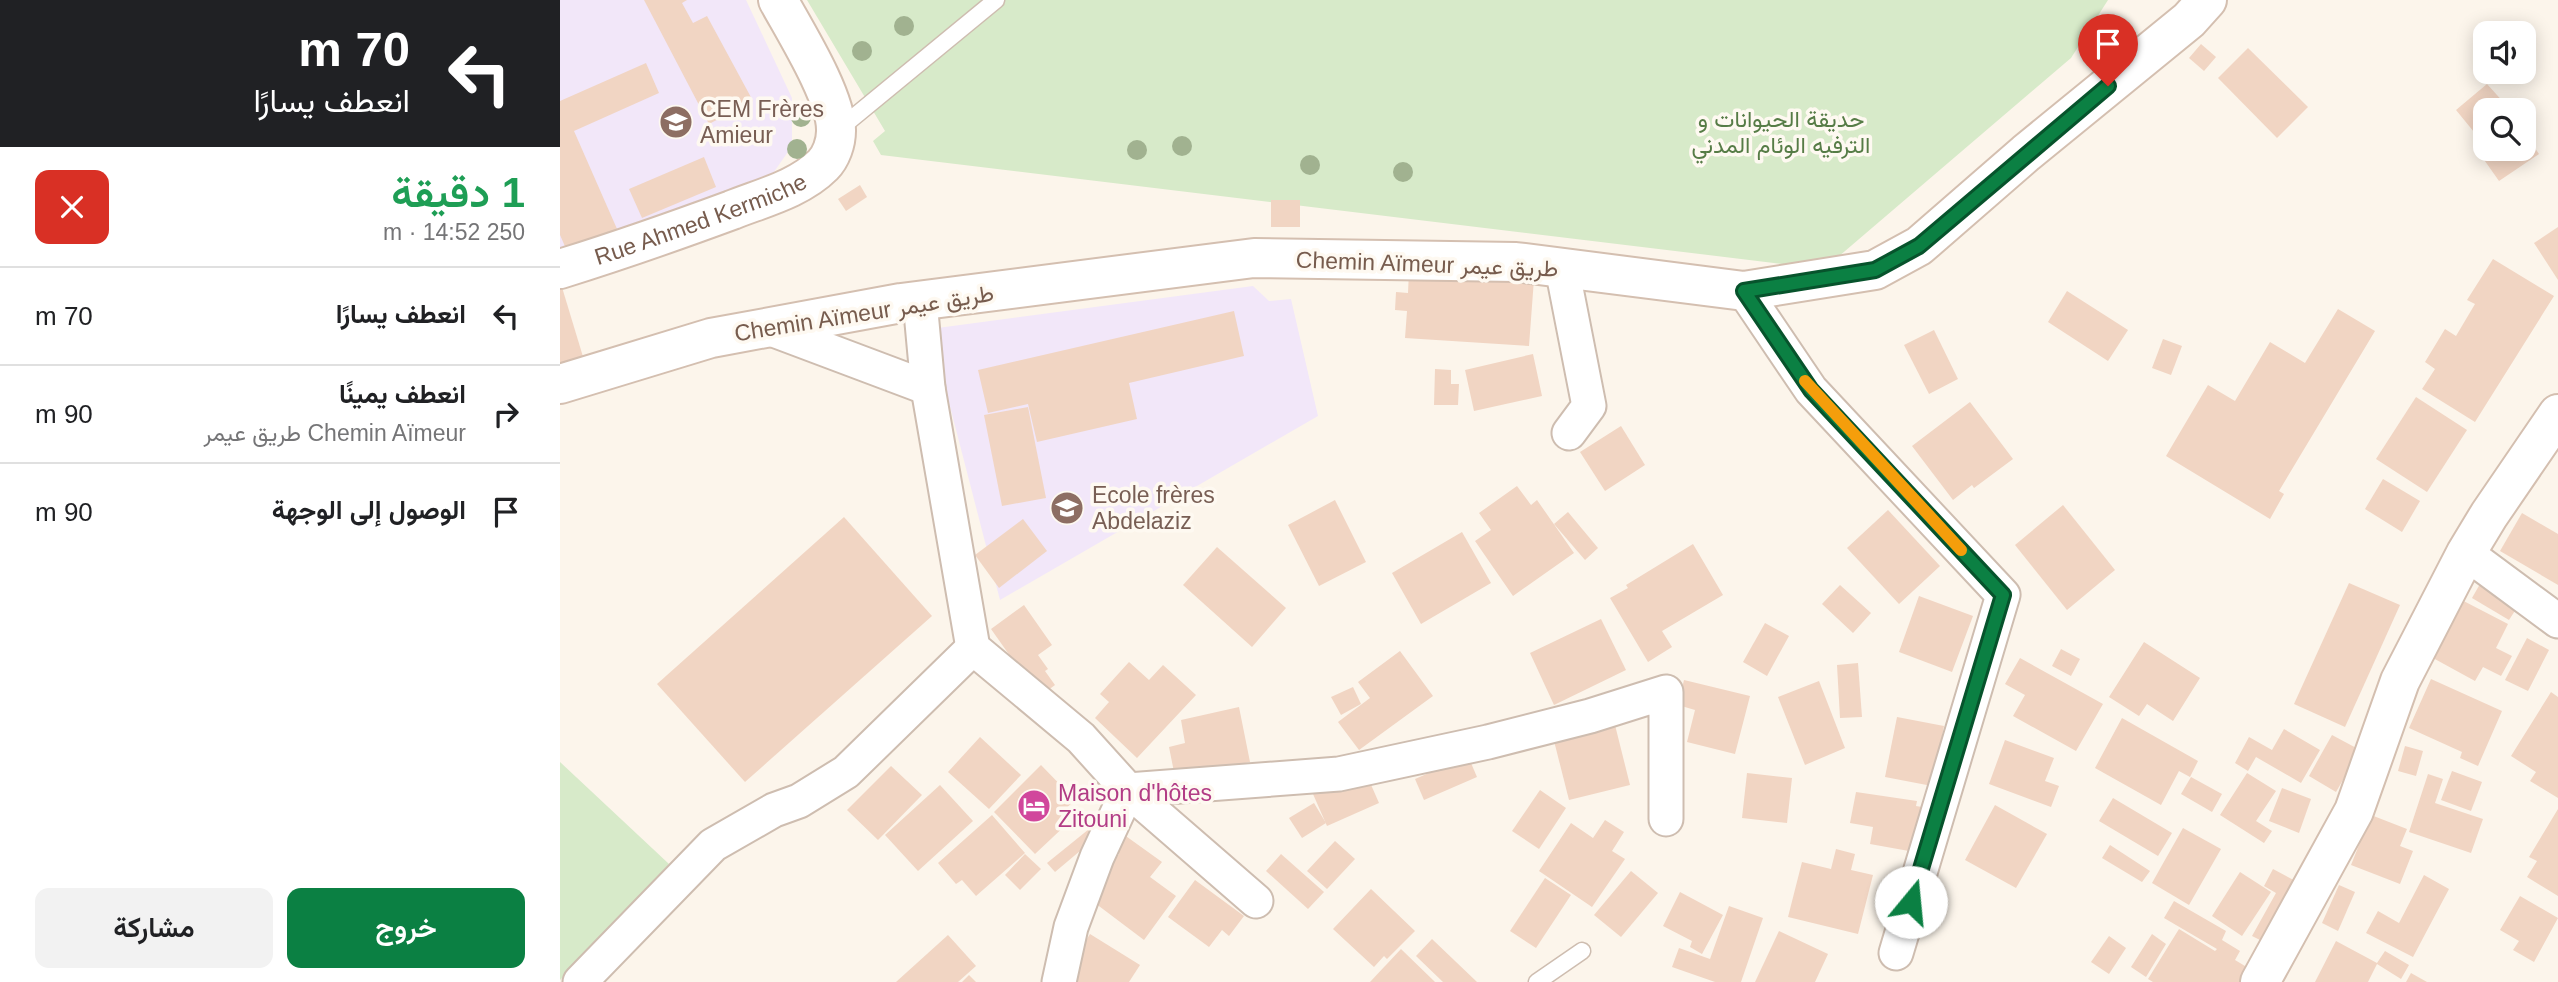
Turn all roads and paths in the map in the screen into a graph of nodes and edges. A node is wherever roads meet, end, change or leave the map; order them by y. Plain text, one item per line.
1 (778, 0) edge
2 (996, 0) edge
3 (2207, 0) edge
4 (836, 132) junction
5 (1562, 268) junction
6 (560, 269) edge
7 (1744, 291) junction
8 (920, 301) junction
9 (771, 329) junction
10 (560, 384) edge
11 (928, 388) junction
12 (2558, 414) edge
13 (1569, 433) dead end
14 (2466, 553) junction
15 (2558, 621) edge
16 (973, 648) junction
17 (1128, 790) junction
18 (1666, 819) dead end
19 (1256, 901) dead end
20 (1582, 951) dead end
21 (1896, 953) dead end
22 (580, 982) edge
23 (1059, 982) edge
24 (1538, 982) edge
25 (2260, 982) edge

1 - 4 street
2 - 4 lane
3 - 7 street, Chemin Aïmeur طريق عيمر
4 - 6 street, Rue Ahmed Kermiche
5 - 7 street, Chemin Aïmeur طريق عيمر
5 - 8 street, Chemin Aïmeur طريق عيمر
5 - 13 street
7 - 21 street
8 - 9 street, Chemin Aïmeur طريق عيمر
8 - 11 street
9 - 10 street, Chemin Aïmeur طريق عيمر
9 - 11 street
11 - 16 street
12 - 14 street
14 - 15 street
14 - 25 street
16 - 17 street
16 - 22 street
17 - 18 street
17 - 19 street
17 - 23 street
20 - 24 lane

